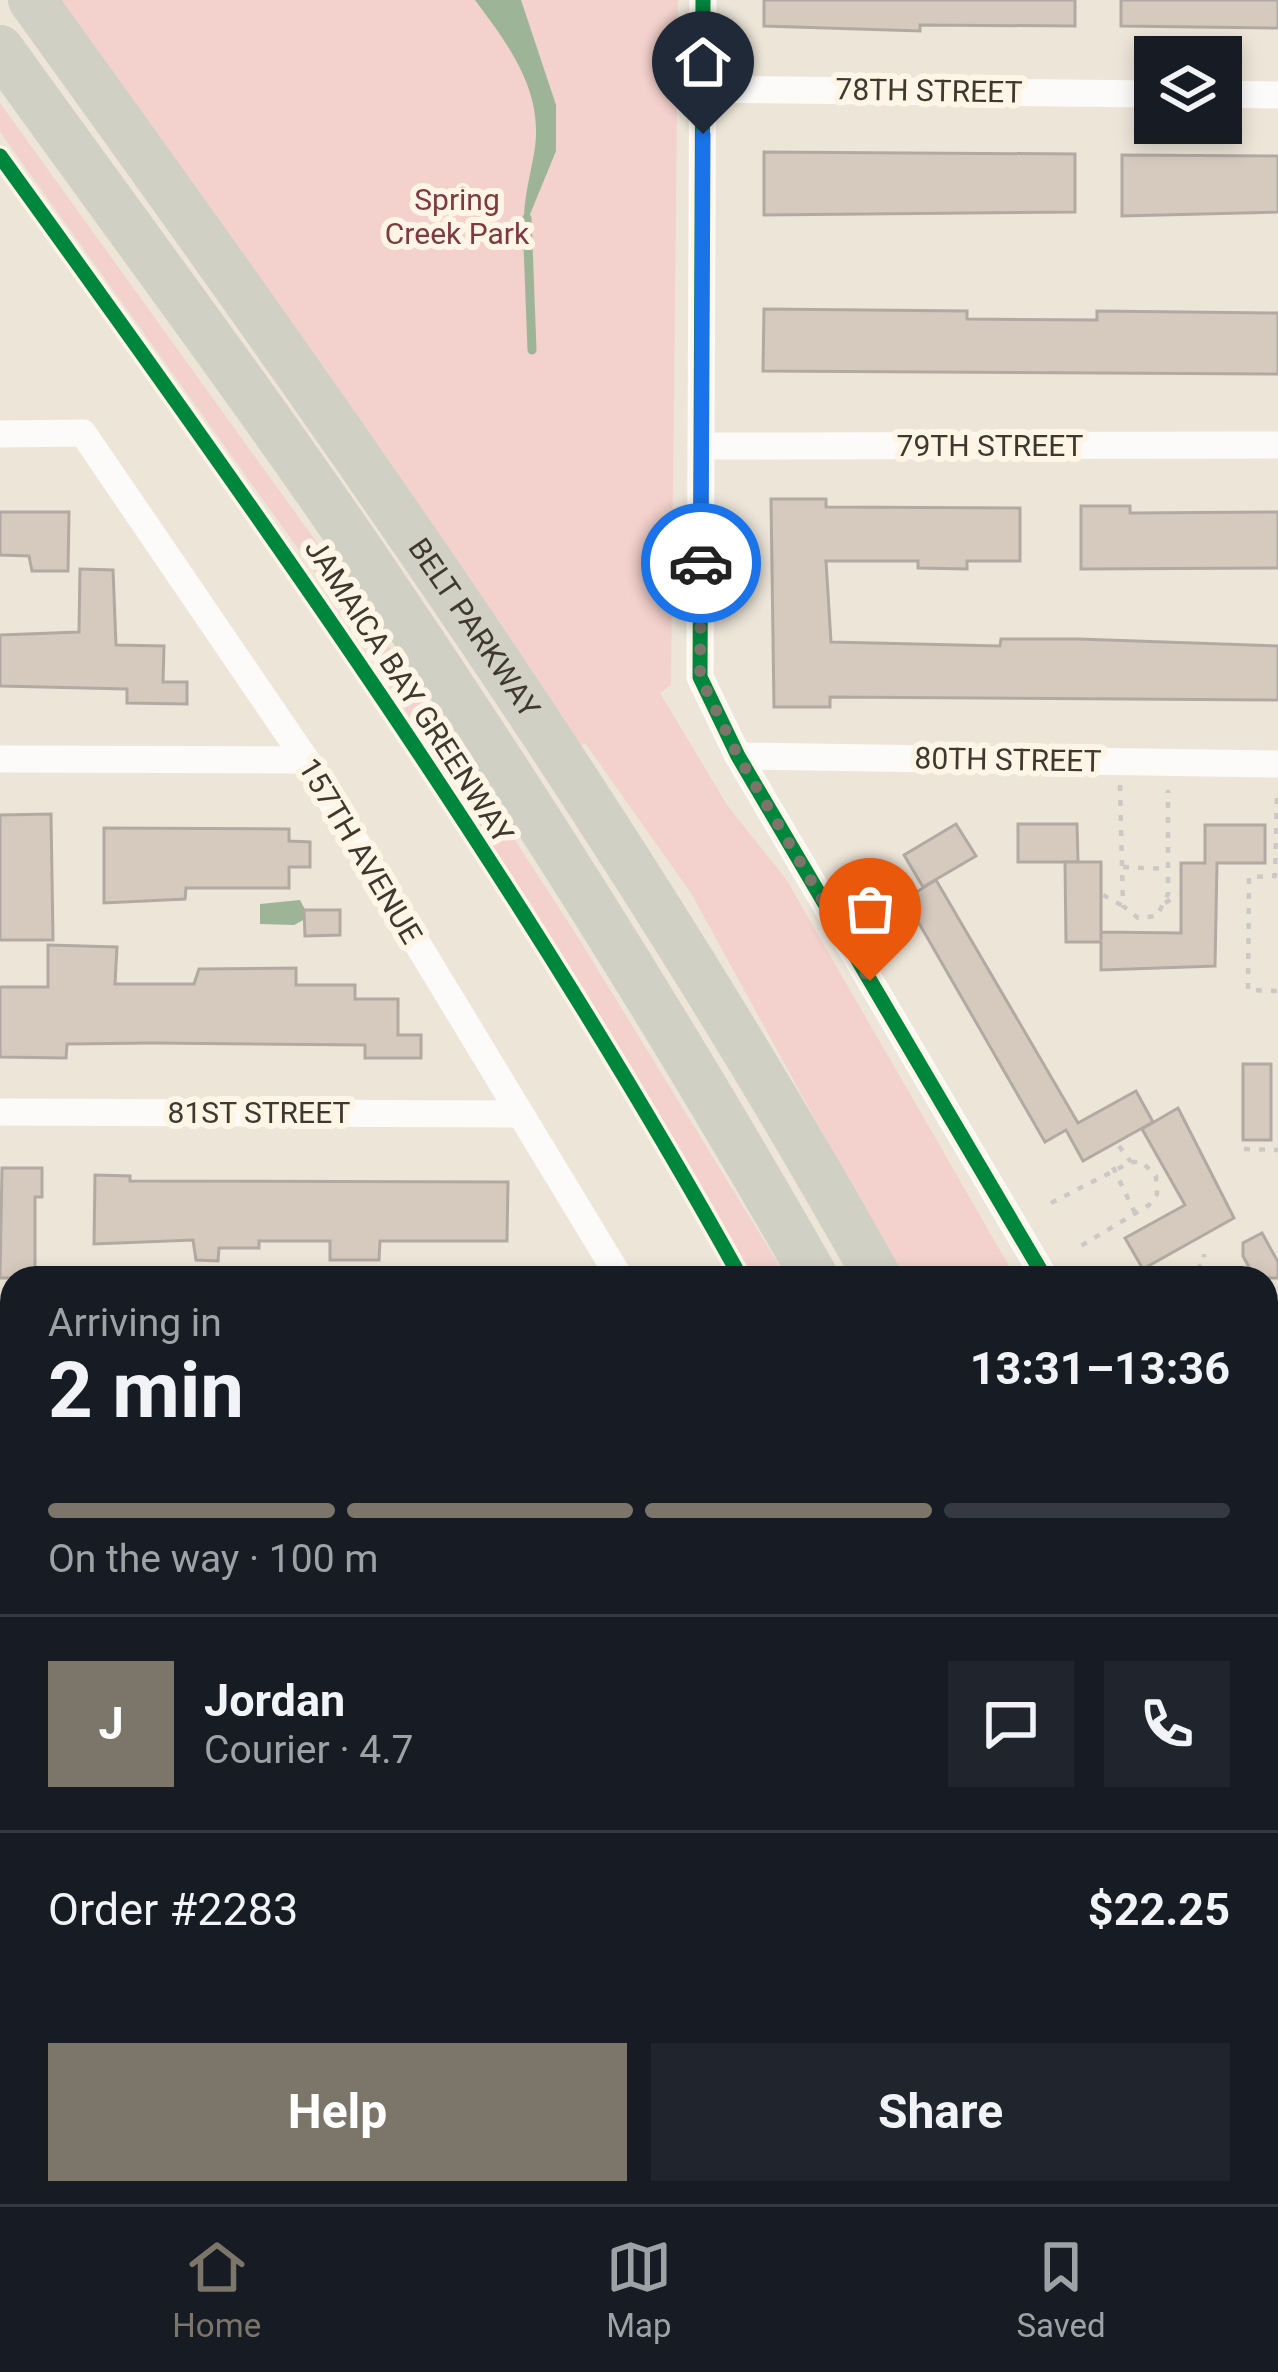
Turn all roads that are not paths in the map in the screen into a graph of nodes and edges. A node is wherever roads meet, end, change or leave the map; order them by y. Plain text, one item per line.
1 (32, 0) edge
2 (703, 0) edge
3 (0, 49) edge
4 (703, 88) junction
5 (1134, 94) edge
6 (1242, 94) edge
7 (1278, 95) edge
8 (0, 434) edge
9 (1278, 445) edge
10 (701, 446) junction
11 (738, 756) junction
12 (0, 759) edge
13 (306, 760) junction
14 (1278, 764) edge
15 (0, 1112) edge
16 (519, 1114) junction
17 (613, 1266) edge
18 (808, 1266) edge
19 (871, 1266) edge
20 (1038, 1266) edge

1 - 19 highway, BELT PARKWAY
2 - 4 street
3 - 18 highway, BELT PARKWAY
4 - 5 street, 78TH STREET
4 - 10 street
6 - 7 street
8 - 13 street, 157TH AVENUE
9 - 10 street, 79TH STREET
10 - 11 street
11 - 14 street, 80TH STREET
11 - 20 street
12 - 13 street
13 - 16 street, 157TH AVENUE
15 - 16 street, 81ST STREET
16 - 17 street, 157TH AVENUE

